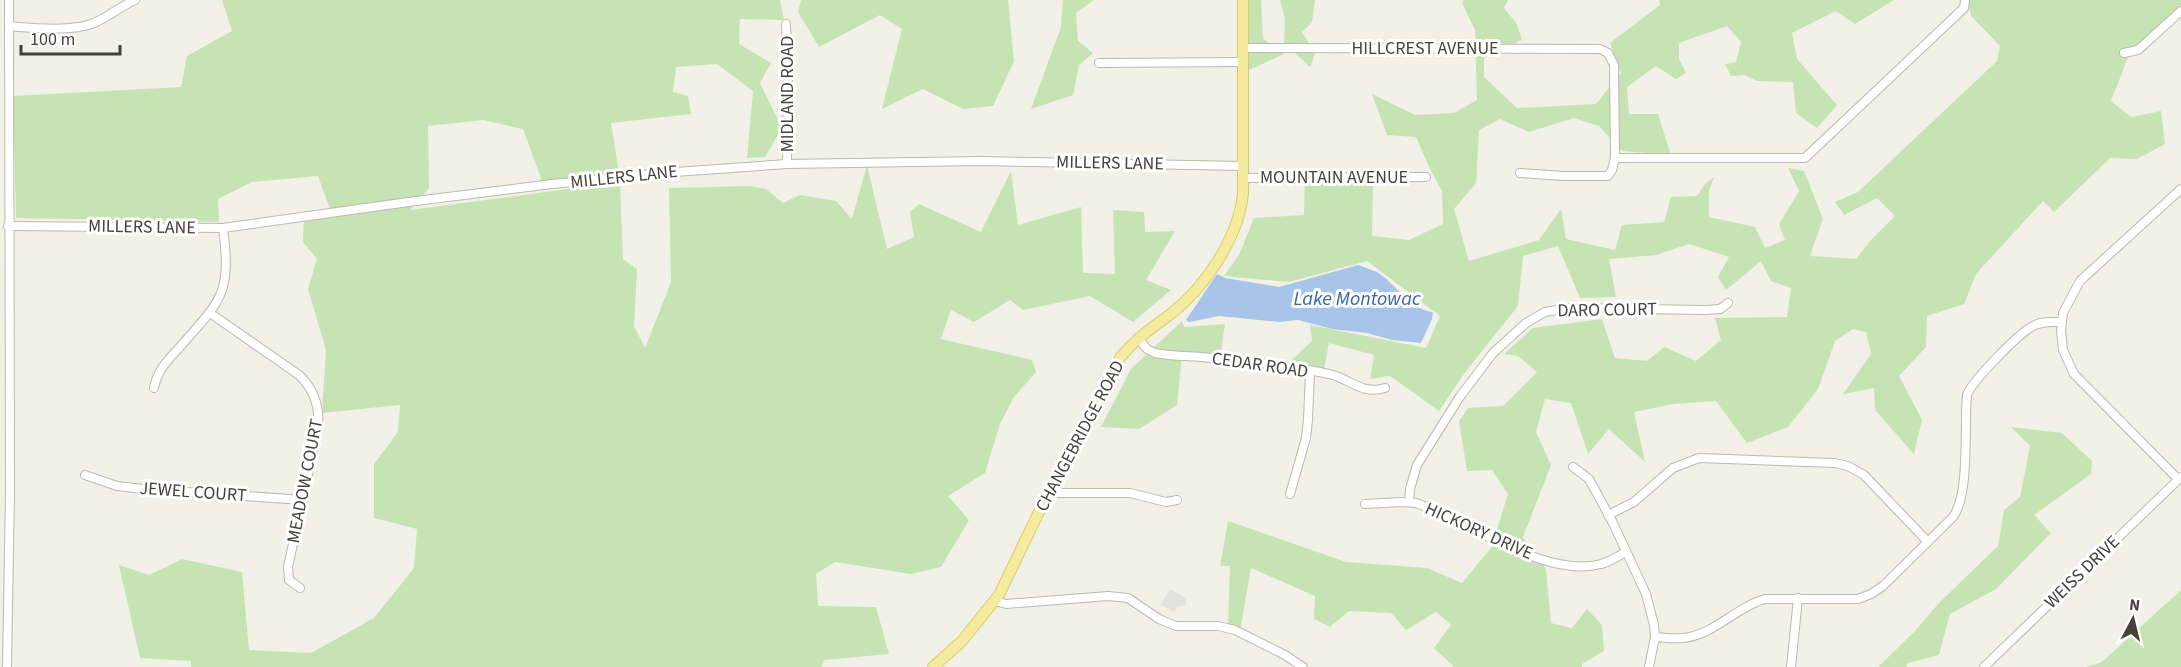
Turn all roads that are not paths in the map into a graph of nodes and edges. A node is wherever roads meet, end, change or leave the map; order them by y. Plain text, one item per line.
1 (9, 0) edge
2 (135, 0) edge
3 (1243, 0) edge
4 (1965, 0) edge
5 (2181, 11) edge
6 (786, 24) dead end
7 (9, 27) junction
8 (1243, 48) junction
9 (2124, 53) dead end
10 (1243, 62) junction
11 (1099, 63) dead end
12 (4, 134) edge
13 (1615, 158) junction
14 (787, 164) junction
15 (1243, 172) junction
16 (1520, 173) dead end
17 (1426, 177) dead end
18 (2181, 189) edge
19 (8, 226) junction
20 (223, 228) junction
21 (4, 303) edge
22 (1728, 303) dead end
23 (210, 313) junction
24 (2061, 322) junction
25 (1138, 338) junction
26 (1310, 371) junction
27 (154, 388) dead end
28 (1385, 388) dead end
29 (1573, 466) dead end
30 (85, 475) dead end
31 (2180, 478) edge
32 (1049, 493) junction
33 (1290, 494) dead end
34 (303, 500) junction
35 (1177, 500) dead end
36 (1409, 502) junction
37 (1365, 504) dead end
38 (1608, 514) junction
39 (1928, 542) junction
40 (1626, 552) junction
41 (300, 588) dead end
42 (1798, 598) junction
43 (995, 601) junction
44 (1655, 637) junction
45 (4, 642) edge
46 (7, 667) edge
47 (933, 667) edge
48 (1303, 667) edge
49 (1649, 667) edge
50 (1791, 667) edge
51 (1984, 667) edge

1 - 7 street
2 - 7 street
3 - 8 main road, CHANGEBRIDGE ROAD
4 - 13 street
5 - 9 street
6 - 14 street, MIDLAND ROAD
7 - 12 street
8 - 10 main road, CHANGEBRIDGE ROAD
8 - 13 street, HILLCREST AVENUE
10 - 11 street
10 - 15 main road, CHANGEBRIDGE ROAD
12 - 19 street
13 - 16 street
14 - 15 street, MILLERS LANE
14 - 20 street, MILLERS LANE
15 - 17 street, MOUNTAIN AVENUE
15 - 25 main road, CHANGEBRIDGE ROAD
18 - 24 street
19 - 20 street, MILLERS LANE
19 - 21 street
20 - 23 street
21 - 45 street
22 - 36 street, DARO COURT
23 - 27 street
23 - 34 street, MEADOW COURT
24 - 31 street
24 - 39 street
25 - 26 street, CEDAR ROAD
25 - 32 main road, CHANGEBRIDGE ROAD
26 - 28 street, CEDAR ROAD
26 - 33 street
29 - 38 street
30 - 34 street, JEWEL COURT
31 - 51 street, WEISS DRIVE
32 - 35 street
32 - 43 main road, CHANGEBRIDGE ROAD
34 - 41 street, MEADOW COURT
36 - 37 street, HICKORY DRIVE
36 - 40 street, HICKORY DRIVE
38 - 39 street
38 - 40 street
39 - 42 street
40 - 44 street
42 - 44 street
42 - 50 street
43 - 47 main road, CHANGEBRIDGE ROAD
43 - 48 street
44 - 49 street
45 - 46 street

